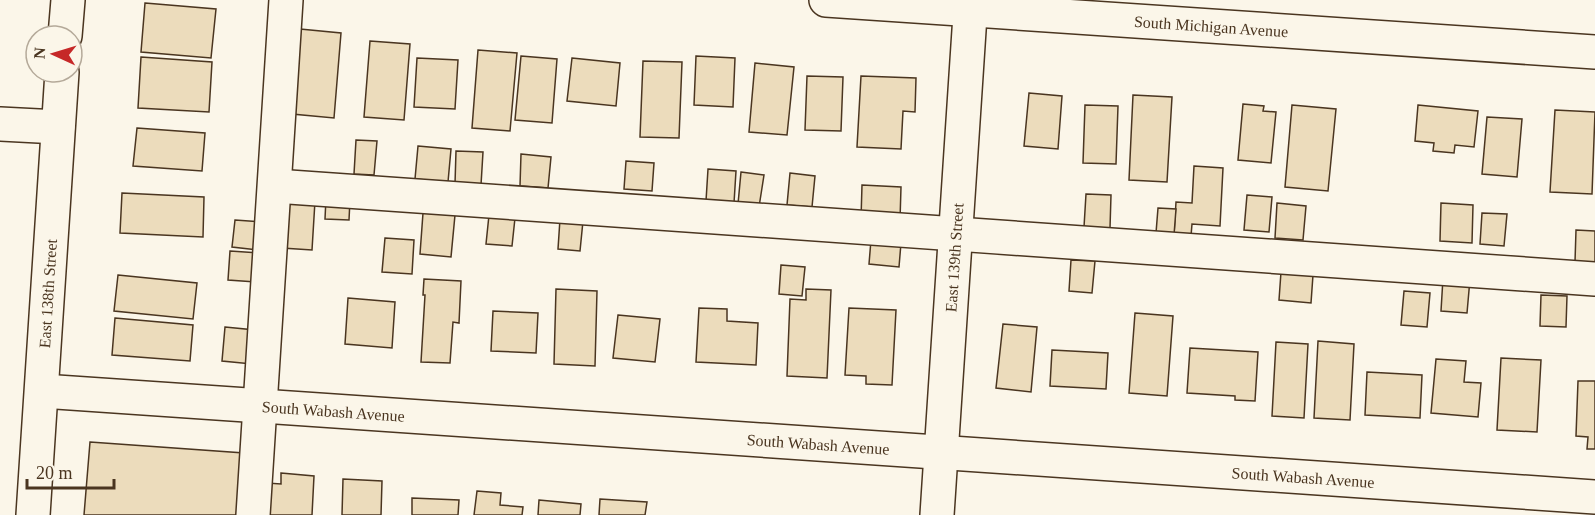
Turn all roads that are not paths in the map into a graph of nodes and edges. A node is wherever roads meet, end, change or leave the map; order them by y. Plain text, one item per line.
1 (68, 0) edge
2 (286, 0) edge
3 (826, 0) edge
4 (971, 5) edge
5 (66, 24) edge
6 (1595, 52) edge
7 (61, 84) edge
8 (0, 124) edge
9 (58, 127) junction
10 (275, 186) junction
11 (955, 234) junction
12 (1595, 279) edge
13 (42, 391) junction
14 (260, 406) junction
15 (941, 453) junction
16 (1595, 497) edge
17 (33, 515) edge
18 (253, 515) edge
19 (937, 515) edge

1 - 5 street
2 - 10 street
3 - 4 street, South Michigan Avenue
4 - 6 street, South Michigan Avenue
4 - 11 street, East 139th Street
7 - 9 street, East 138th Street
8 - 9 street
9 - 13 street, East 138th Street
10 - 11 street
10 - 14 street
11 - 12 street
11 - 15 street, East 139th Street
13 - 14 street, South Wabash Avenue
13 - 17 street, East 138th Street
14 - 15 street, South Wabash Avenue
14 - 18 street
15 - 16 street, South Wabash Avenue
15 - 19 street, East 139th Street

